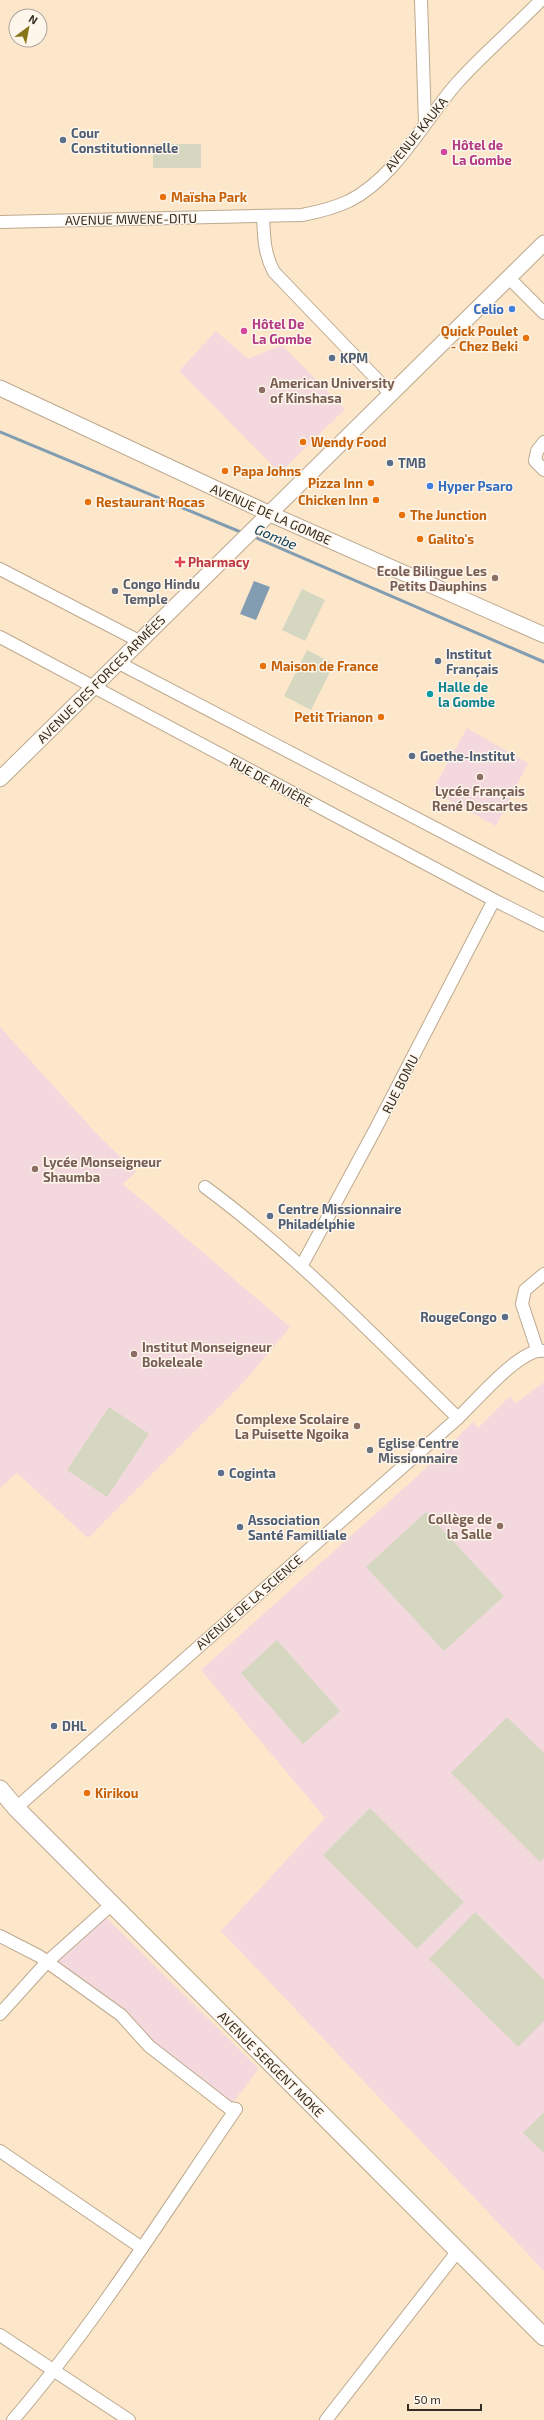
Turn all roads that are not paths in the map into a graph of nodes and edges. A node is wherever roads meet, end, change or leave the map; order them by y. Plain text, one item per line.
1 (421, 0) edge
2 (541, 0) edge
3 (425, 123) junction
4 (262, 216) junction
5 (0, 222) edge
6 (544, 243) edge
7 (509, 278) junction
8 (544, 313) edge
9 (0, 388) edge
10 (390, 393) junction
11 (544, 442) edge
12 (544, 470) edge
13 (268, 513) junction
14 (0, 569) edge
15 (544, 635) edge
16 (0, 637) edge
17 (139, 641) junction
18 (117, 662) junction
19 (92, 687) junction
20 (0, 779) edge
21 (544, 885) edge
22 (494, 900) junction
23 (544, 925) edge
24 (204, 1187) dead end
25 (302, 1265) junction
26 (544, 1274) edge
27 (540, 1350) edge
28 (458, 1418) junction
29 (0, 1789) edge
30 (16, 1808) junction
31 (112, 1904) junction
32 (0, 1936) edge
33 (46, 1963) junction
34 (0, 2014) edge
35 (0, 2152) edge
36 (142, 2248) junction
37 (457, 2252) junction
38 (0, 2335) edge
39 (544, 2337) edge
40 (54, 2372) junction
41 (13, 2420) edge
42 (129, 2420) edge
43 (326, 2420) edge

1 - 3 street
2 - 3 street, AVENUE KAUKA
3 - 4 street, AVENUE KAUKA
4 - 5 street, AVENUE MWENE-DITU
4 - 10 street
6 - 7 street, AVENUE DES FORCES ARMÉES
7 - 8 street
7 - 10 street, AVENUE DES FORCES ARMÉES
9 - 13 street, AVENUE DE LA GOMBE
10 - 13 street, AVENUE DES FORCES ARMÉES
11 - 12 street
13 - 15 street, AVENUE DE LA GOMBE
13 - 17 street, AVENUE DES FORCES ARMÉES
14 - 17 street
16 - 19 street, RUE DE RIVIÈRE
17 - 18 street, AVENUE DES FORCES ARMÉES
18 - 19 street, AVENUE DES FORCES ARMÉES
18 - 21 street
19 - 20 street, AVENUE DES FORCES ARMÉES
19 - 22 street, RUE DE RIVIÈRE
22 - 23 street, RUE DE RIVIÈRE
22 - 25 street, RUE BOMU
24 - 25 street
25 - 28 street
26 - 27 street, AVENUE DE LA SCIENCE
27 - 28 street, AVENUE DE LA SCIENCE
28 - 30 street, AVENUE DE LA SCIENCE
29 - 30 main road, AVENUE SERGENT MOKE
30 - 31 main road, AVENUE SERGENT MOKE
31 - 33 street
31 - 37 main road, AVENUE SERGENT MOKE
32 - 33 street
33 - 34 street
33 - 36 street
35 - 36 street
36 - 40 street
37 - 39 main road, AVENUE SERGENT MOKE
37 - 43 street
38 - 40 street
40 - 41 street
40 - 42 street

